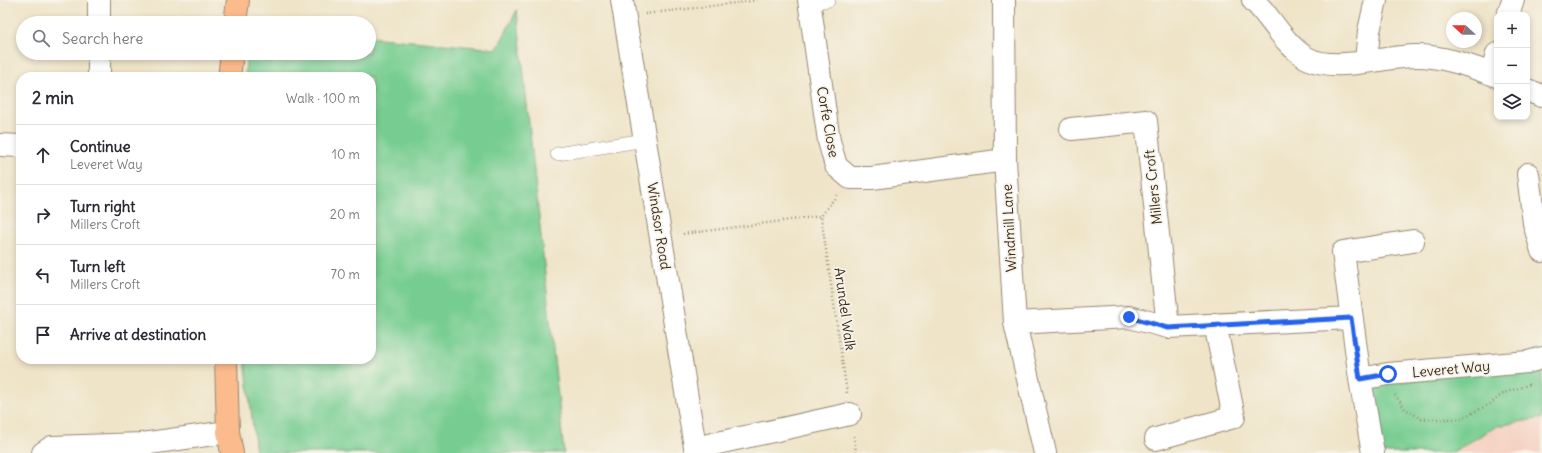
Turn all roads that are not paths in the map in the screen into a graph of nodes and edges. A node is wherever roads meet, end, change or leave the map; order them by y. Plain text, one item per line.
1 (99, 0) edge
2 (238, 0) edge
3 (1004, 0) edge
4 (1253, 0) edge
5 (1376, 0) edge
6 (1513, 0) edge
7 (816, 1) edge
8 (624, 8) edge
9 (1509, 12) edge
10 (99, 16) edge
11 (236, 16) edge
12 (99, 60) edge
13 (231, 60) edge
14 (1366, 60) junction
15 (1494, 68) edge
16 (99, 72) edge
17 (230, 72) edge
18 (1530, 91) edge
19 (1542, 96) edge
20 (1071, 129) dead end
21 (645, 140) junction
22 (0, 145) edge
23 (16, 146) edge
24 (557, 154) dead end
25 (1005, 160) junction
26 (1528, 174) dead end
27 (1413, 241) dead end
28 (1542, 251) edge
29 (1351, 318) junction
30 (1015, 323) junction
31 (1215, 324) junction
32 (1168, 328) junction
33 (1542, 358) edge
34 (226, 364) edge
35 (1360, 379) junction
36 (850, 414) road end
37 (228, 432) junction
38 (1156, 439) dead end
39 (696, 451) edge
40 (43, 453) edge
41 (232, 453) edge
42 (1045, 453) edge
43 (1373, 453) edge

1 - 10 street
2 - 11 main road
3 - 25 street, Windmill Lane
4 - 14 street
5 - 14 street
6 - 9 street
7 - 25 street, Corfe Close
8 - 21 street, Windsor Road
12 - 16 street
13 - 17 main road
14 - 15 street
18 - 19 street
20 - 32 street, Millers Croft
21 - 24 lane
21 - 39 street, Windsor Road
22 - 23 street
25 - 30 street, Windmill Lane
26 - 28 street
27 - 29 street
29 - 31 street
29 - 35 street
30 - 32 street
30 - 42 street, Windmill Lane
31 - 32 street
31 - 38 street
33 - 35 street, Leveret Way
34 - 37 main road
35 - 43 street
36 - 39 street
37 - 40 street
37 - 41 main road

